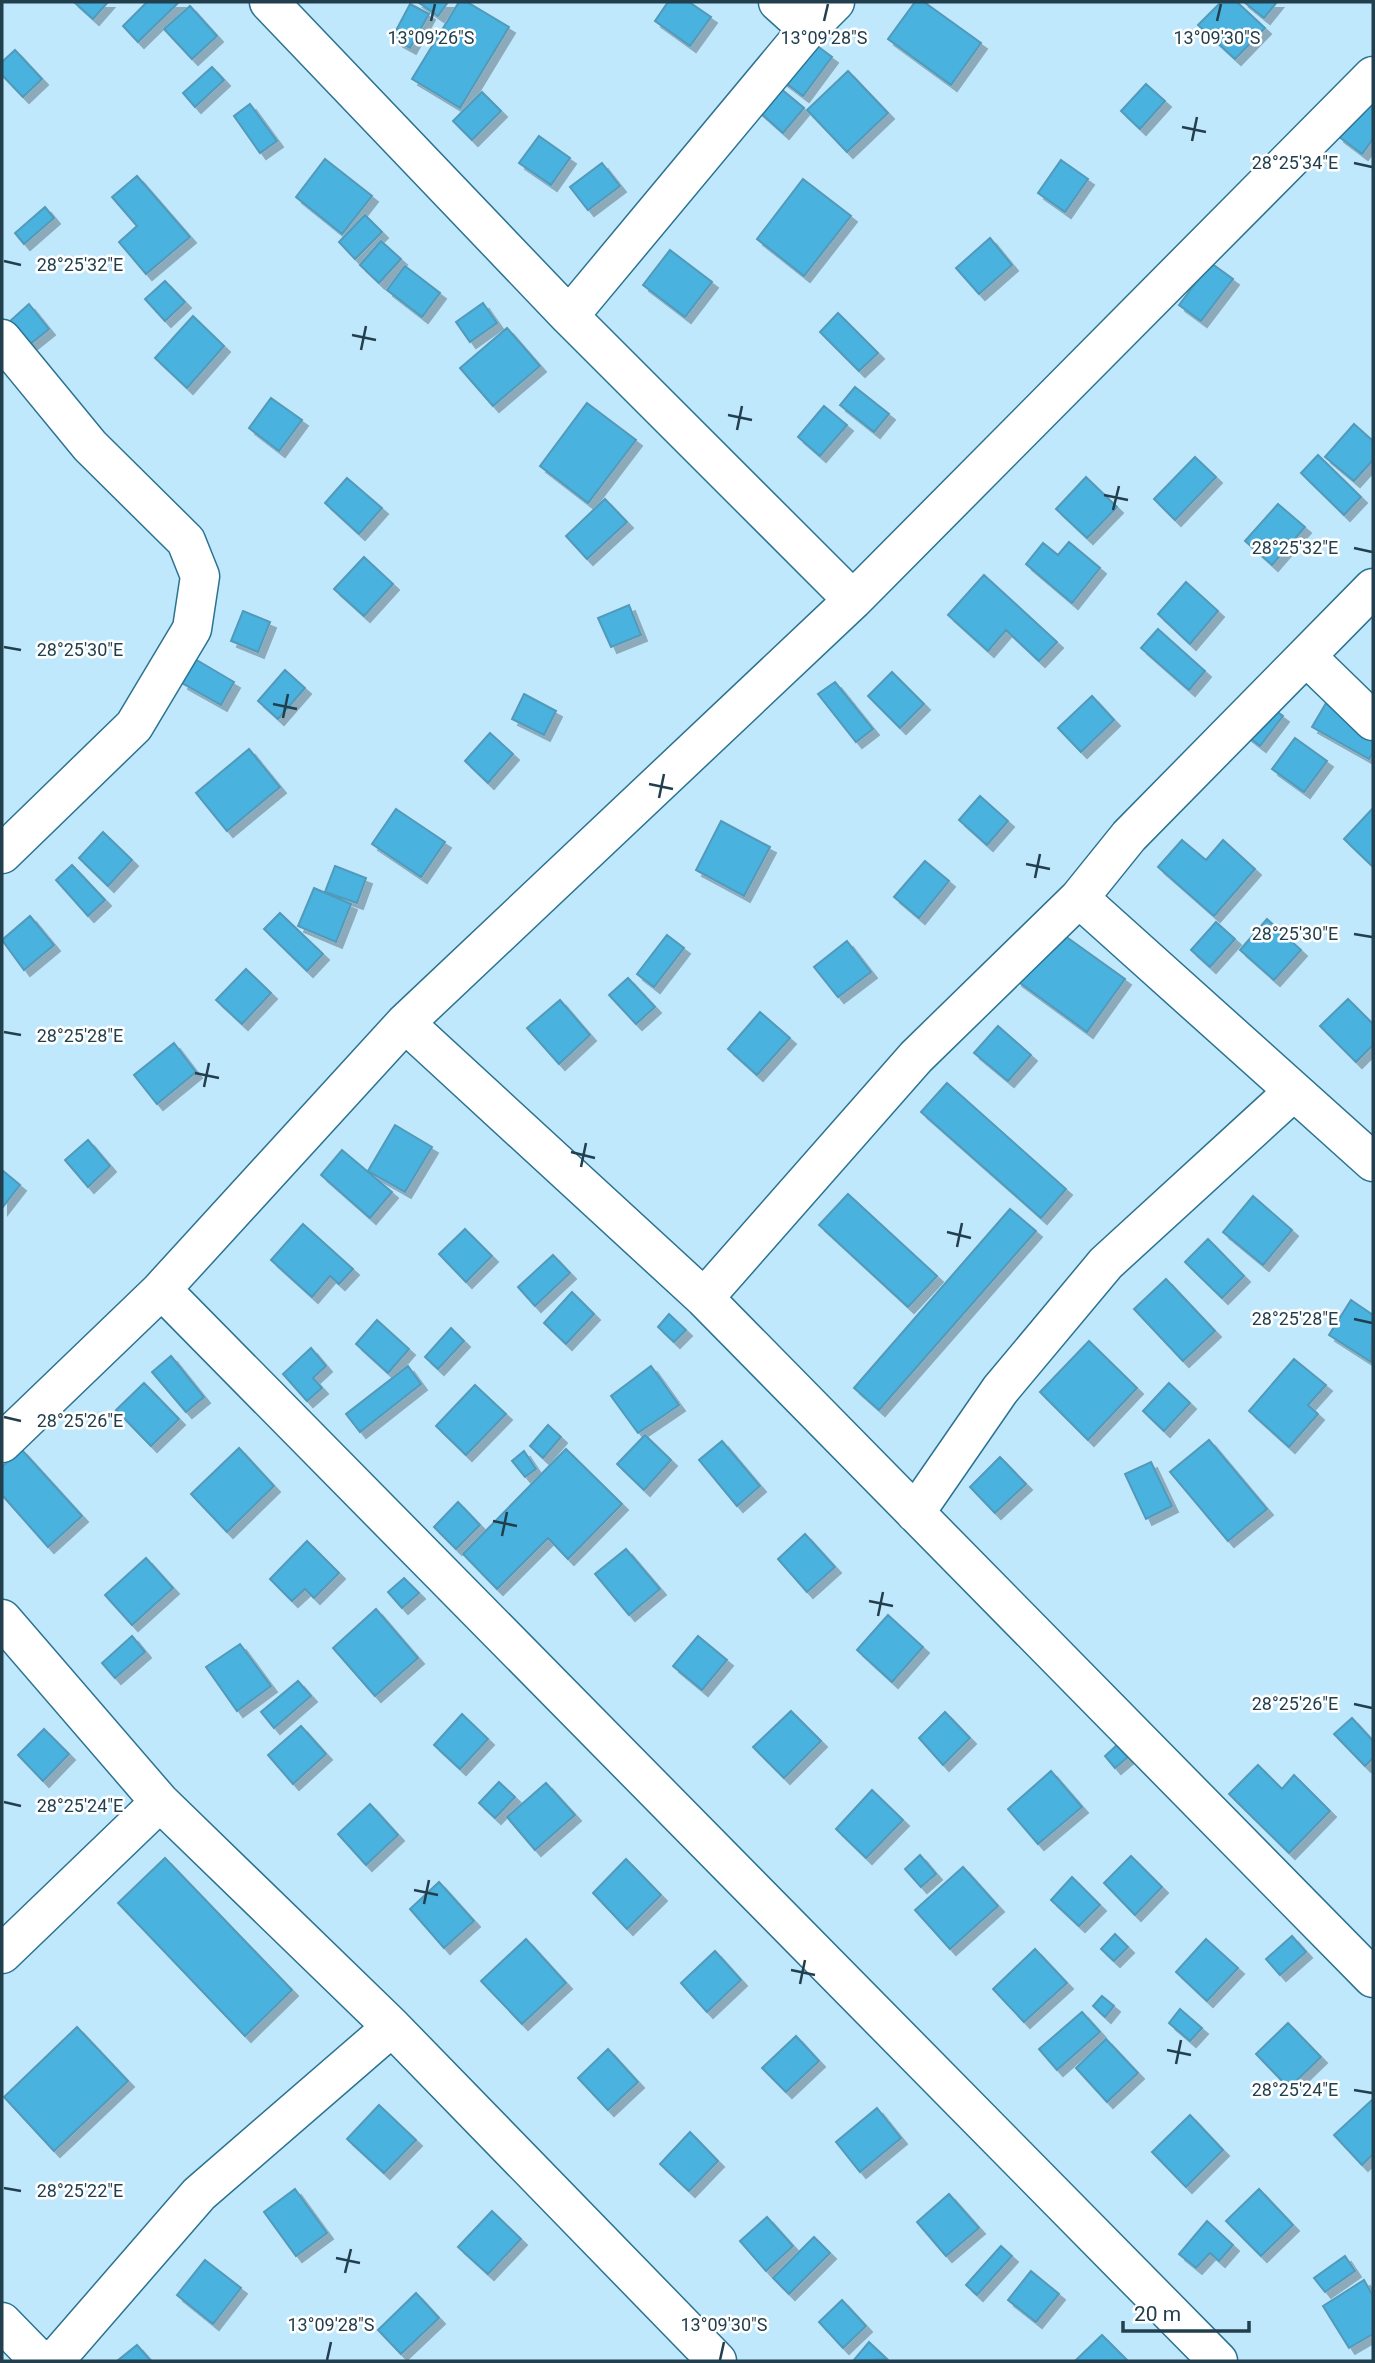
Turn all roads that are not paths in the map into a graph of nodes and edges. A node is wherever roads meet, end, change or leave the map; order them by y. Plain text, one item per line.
1 (269, 2) edge
2 (778, 2) edge
3 (835, 2) edge
4 (808, 29) junction
5 (1373, 76) edge
6 (569, 316) junction
7 (2, 339) edge
8 (1373, 588) edge
9 (853, 600) junction
10 (1308, 657) junction
11 (1373, 721) edge
12 (2, 854) edge
13 (1079, 898) junction
14 (405, 1023) junction
15 (1294, 1091) junction
16 (1373, 1162) edge
17 (159, 1292) junction
18 (704, 1298) junction
19 (2, 1443) edge
20 (915, 1513) junction
21 (2, 1619) edge
22 (160, 1802) junction
23 (2, 1954) edge
24 (1373, 1978) edge
25 (392, 2027) junction
26 (2, 2322) edge
27 (40, 2361) edge
28 (54, 2361) edge
29 (717, 2361) edge
30 (1218, 2361) edge

1 - 6 street
2 - 4 street
3 - 4 street
4 - 6 street
5 - 9 street
6 - 9 street
7 - 12 street
8 - 10 street
9 - 14 street
10 - 11 street
10 - 13 street
13 - 15 street
13 - 18 street
14 - 17 street
14 - 18 street
15 - 16 street
15 - 20 street
17 - 19 street
17 - 30 street
18 - 20 street
20 - 24 street
21 - 22 street
22 - 23 street
22 - 25 street
25 - 28 street
25 - 29 street
26 - 27 street

